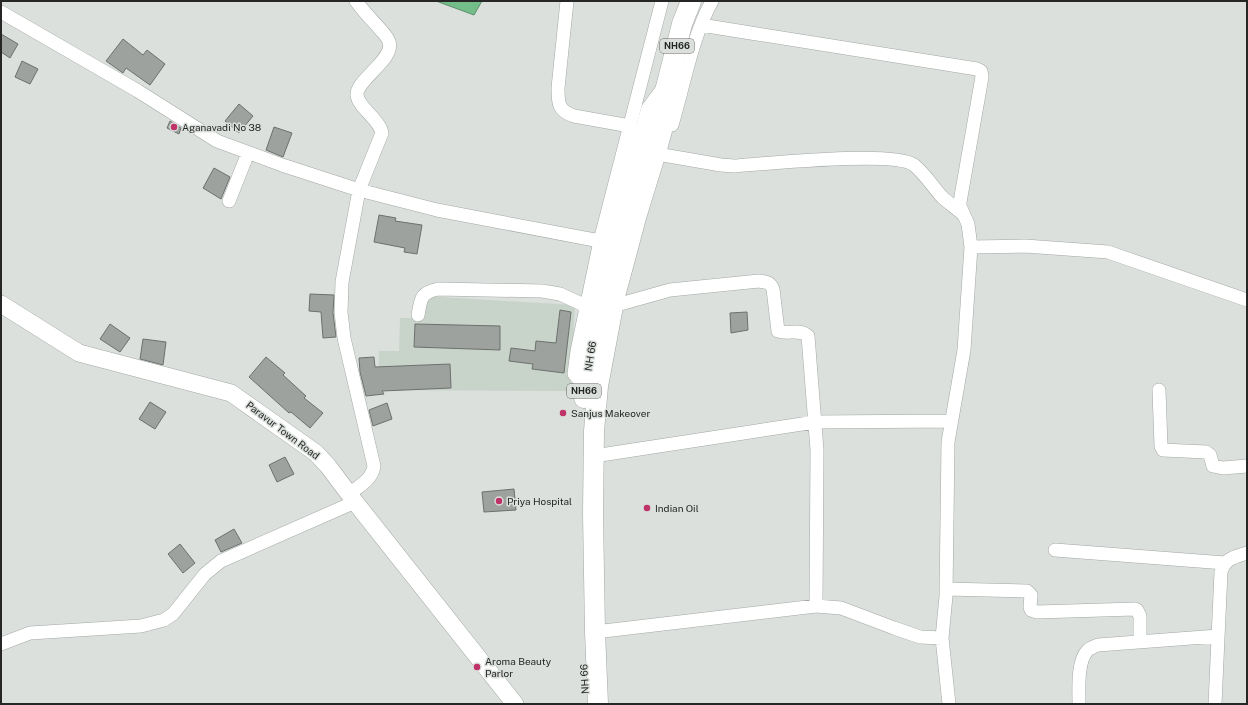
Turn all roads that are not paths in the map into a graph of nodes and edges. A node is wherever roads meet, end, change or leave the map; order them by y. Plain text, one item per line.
1 (356, 1) edge
2 (567, 1) edge
3 (662, 1) edge
4 (692, 1) edge
5 (712, 1) edge
6 (1, 12) edge
7 (701, 25) junction
8 (665, 91) junction
9 (630, 126) junction
10 (248, 152) junction
11 (663, 155) junction
12 (358, 190) junction
13 (229, 201) dead end
14 (641, 201) junction
15 (965, 216) junction
16 (600, 241) junction
17 (971, 247) junction
18 (1247, 300) edge
19 (1, 304) edge
20 (586, 306) junction
21 (613, 306) junction
22 (418, 315) dead end
23 (586, 381) junction
24 (1159, 390) dead end
25 (951, 421) junction
26 (815, 422) junction
27 (594, 456) junction
28 (1247, 466) edge
29 (352, 498) junction
30 (1055, 550) dead end
31 (1247, 553) edge
32 (1225, 563) junction
33 (946, 589) junction
34 (816, 606) junction
35 (595, 632) junction
36 (1218, 636) junction
37 (942, 638) junction
38 (1140, 642) junction
39 (1, 644) edge
40 (515, 704) edge
41 (585, 704) edge
42 (598, 704) edge
43 (949, 704) edge
44 (1079, 704) edge
45 (1215, 704) edge

1 - 12 street
2 - 9 street
3 - 9 street
4 - 8 highway, NH 66 / NH66
5 - 7 street
6 - 10 street
7 - 11 street
7 - 15 street
8 - 14 highway, NH 66 / NH66
8 - 23 highway, NH 66 / NH66
9 - 16 street
10 - 12 street
10 - 13 street
11 - 14 street
11 - 15 street
12 - 16 street
12 - 29 street
14 - 21 highway, NH 66 / NH66
15 - 17 street
16 - 20 street
17 - 18 street
17 - 25 street
19 - 29 main road, Paravur Town Road
20 - 22 street
20 - 23 street
21 - 26 street
21 - 27 highway, NH 66 / NH66
23 - 41 highway, NH 66 / NH66
24 - 28 street
25 - 26 street
25 - 33 street
26 - 27 street
26 - 34 street
27 - 35 highway, NH 66 / NH66
29 - 39 street
29 - 40 main road, Paravur Town Road
30 - 32 street
31 - 32 street
32 - 36 street
33 - 37 street
33 - 38 street
34 - 35 street
34 - 37 street
35 - 42 highway, NH 66 / NH66
36 - 38 street
36 - 45 street
37 - 43 street
38 - 44 street

